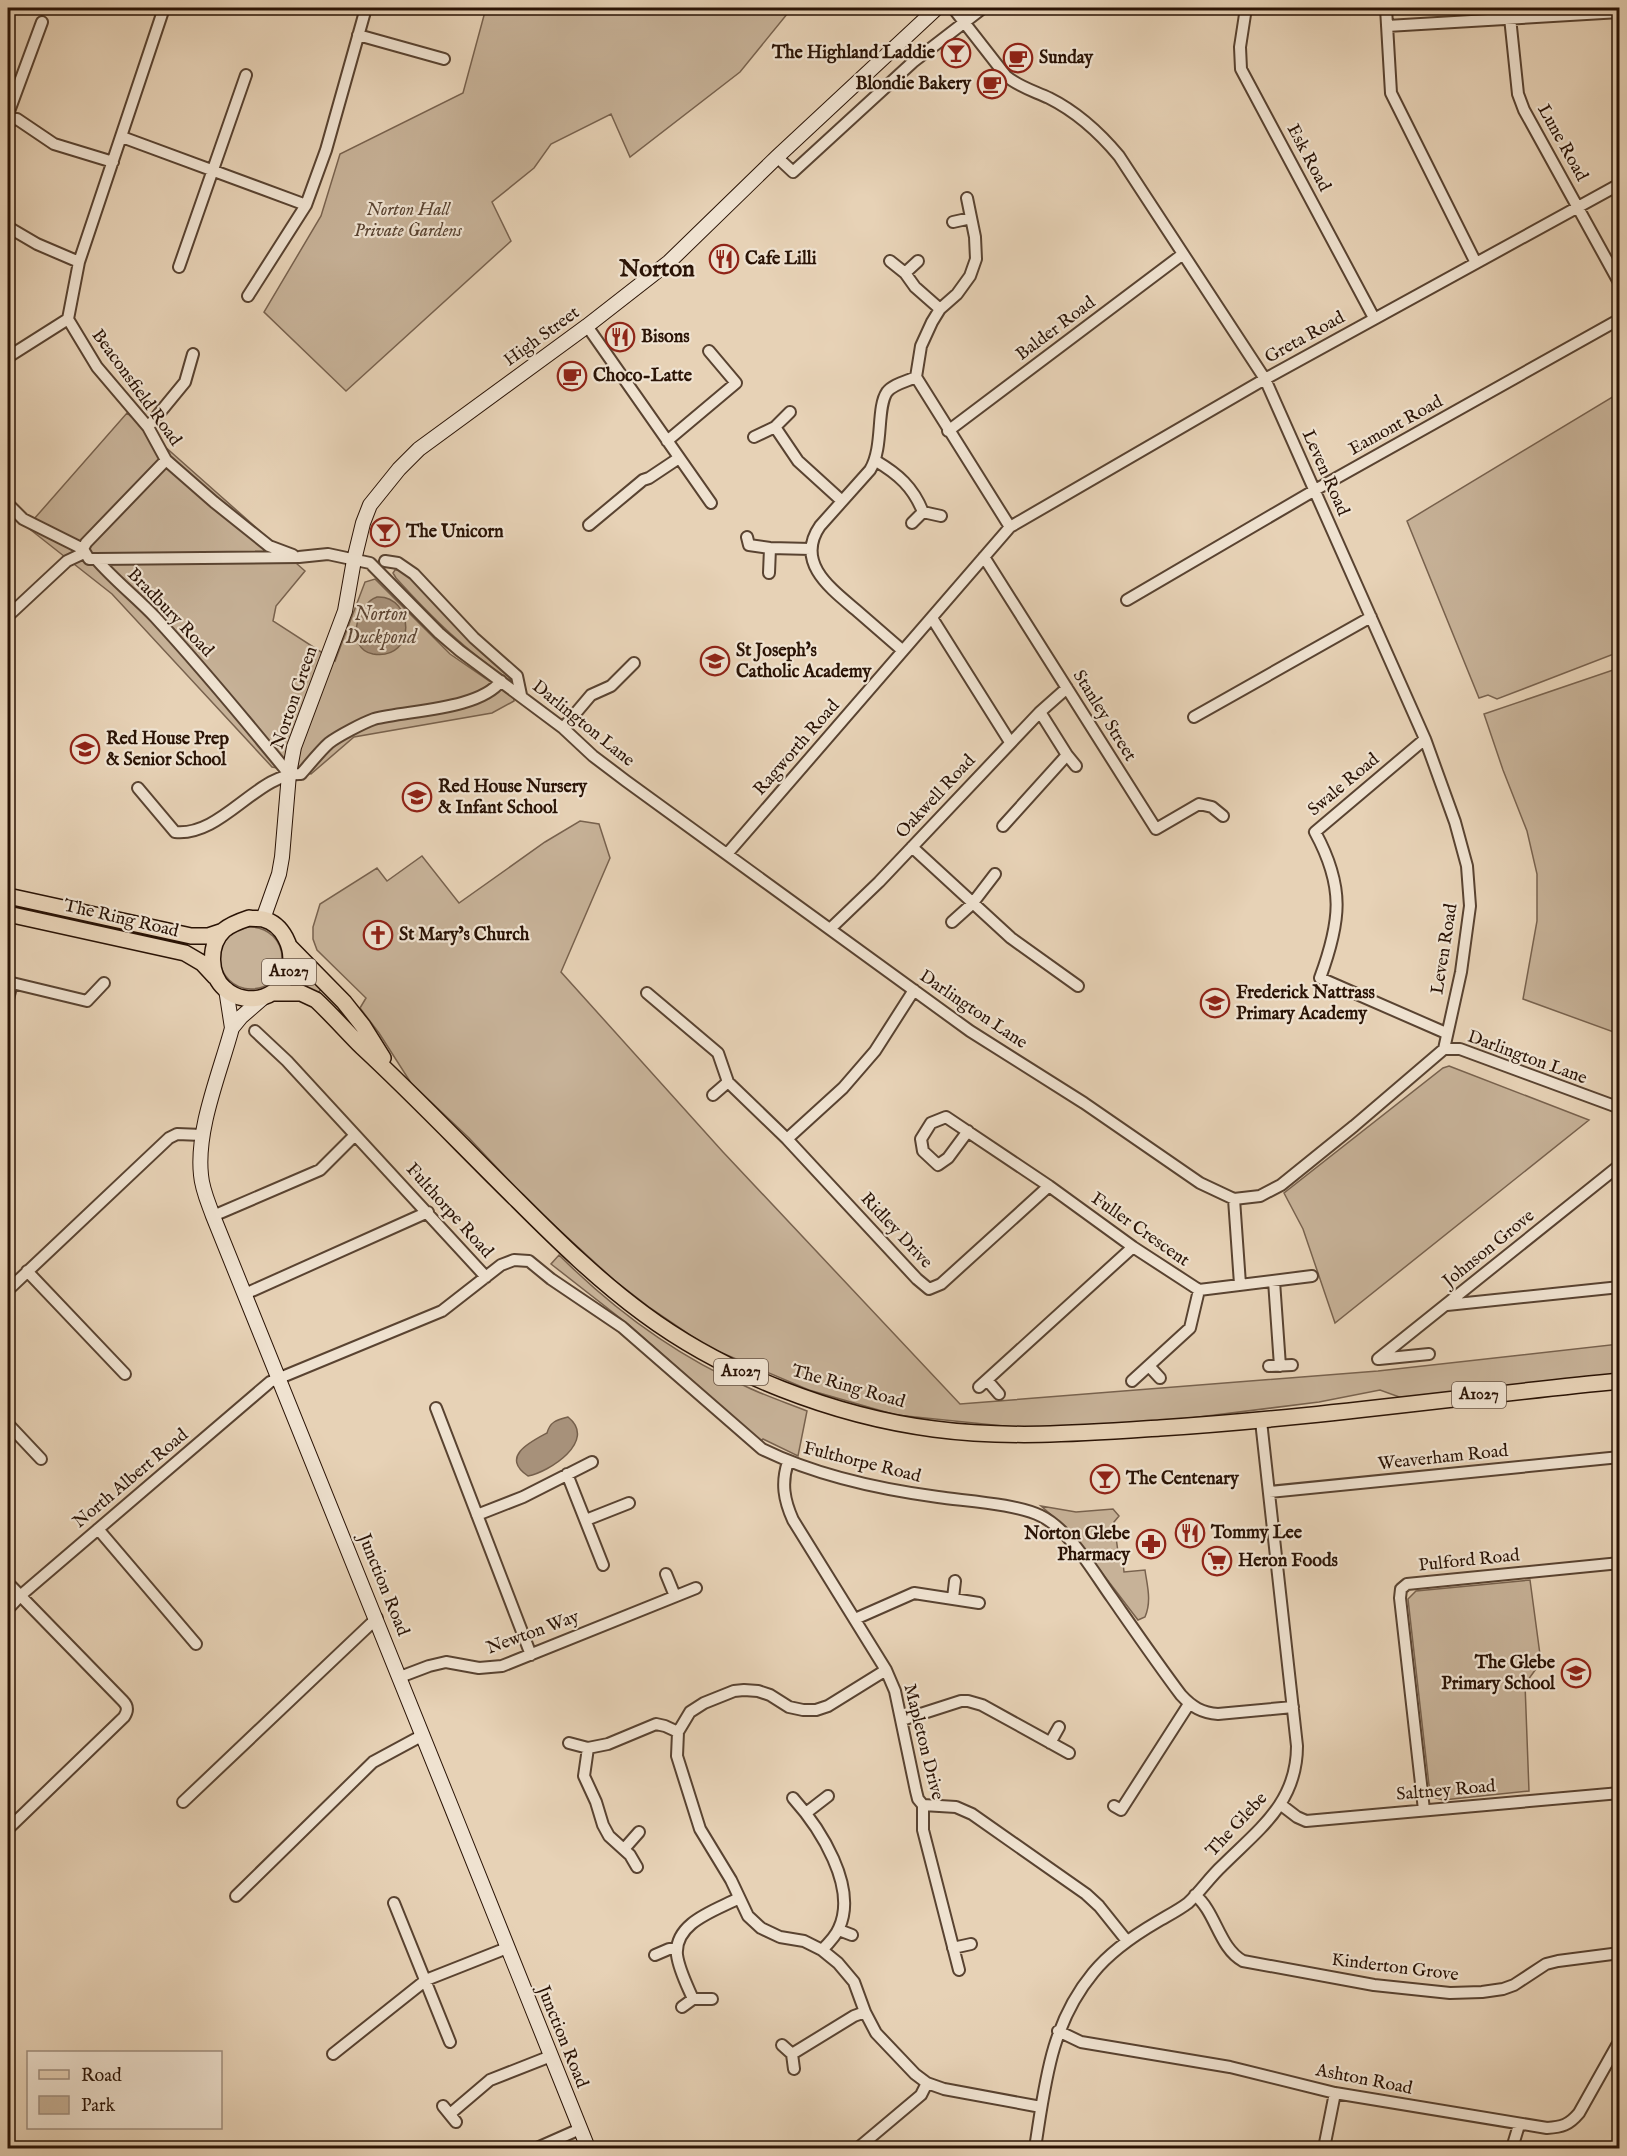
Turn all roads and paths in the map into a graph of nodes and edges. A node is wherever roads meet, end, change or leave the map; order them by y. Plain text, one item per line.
1 (164, 8) edge
2 (366, 8) edge
3 (937, 8) edge
4 (953, 8) edge
5 (983, 8) edge
6 (1246, 8) edge
7 (1386, 8) edge
8 (1620, 12) edge
9 (1509, 13) edge
10 (42, 22) dead end
11 (964, 22) junction
12 (1387, 26) junction
13 (358, 35) junction
14 (444, 59) dead end
15 (246, 75) dead end
16 (8, 114) edge
17 (8, 120) edge
18 (122, 137) junction
19 (777, 157) junction
20 (112, 162) junction
21 (212, 171) junction
22 (1620, 183) edge
23 (967, 198) dead end
24 (306, 205) junction
25 (1578, 207) junction
26 (971, 218) junction
27 (953, 222) dead end
28 (8, 227) edge
29 (1183, 254) junction
30 (890, 261) dead end
31 (918, 261) dead end
32 (79, 262) junction
33 (1476, 263) junction
34 (179, 267) dead end
35 (905, 273) junction
36 (1620, 284) edge
37 (248, 296) dead end
38 (940, 309) junction
39 (1374, 318) junction
40 (68, 319) junction
41 (1620, 319) edge
42 (587, 326) junction
43 (709, 351) dead end
44 (193, 354) dead end
45 (8, 357) edge
46 (916, 377) junction
47 (1265, 379) junction
48 (790, 412) dead end
49 (148, 427) junction
50 (775, 427) junction
51 (948, 431) junction
52 (754, 437) dead end
53 (667, 441) junction
54 (679, 458) junction
55 (166, 460) junction
56 (876, 461) junction
57 (1315, 490) junction
58 (842, 501) junction
59 (711, 503) dead end
60 (8, 504) edge
61 (924, 512) junction
62 (941, 516) dead end
63 (912, 523) dead end
64 (589, 525) dead end
65 (1010, 527) junction
66 (747, 537) dead end
67 (770, 548) junction
68 (811, 549) junction
69 (83, 551) junction
70 (394, 552) dead end
71 (299, 557) junction
72 (984, 557) junction
73 (96, 559) junction
74 (354, 560) junction
75 (381, 564) junction
76 (769, 573) dead end
77 (1127, 600) dead end
78 (8, 616) edge
79 (1371, 617) junction
80 (932, 618) junction
81 (902, 650) junction
82 (634, 663) dead end
83 (501, 681) junction
84 (1067, 688) junction
85 (521, 694) junction
86 (1040, 712) junction
87 (1194, 717) dead end
88 (563, 728) junction
89 (1425, 740) junction
90 (1010, 742) junction
91 (1067, 755) junction
92 (1076, 766) dead end
93 (289, 774) junction
94 (138, 788) dead end
95 (1224, 816) dead end
96 (1003, 826) dead end
97 (912, 847) junction
98 (727, 854) junction
99 (995, 874) dead end
100 (8, 896) edge
101 (972, 904) junction
102 (8, 914) edge
103 (263, 919) junction
104 (952, 922) dead end
105 (830, 929) junction
106 (223, 932) junction
107 (290, 947) junction
108 (10, 983) edge
109 (104, 983) dead end
110 (222, 984) junction
111 (1078, 986) dead end
112 (914, 990) junction
113 (647, 993) dead end
114 (269, 995) junction
115 (8, 999) edge
116 (232, 1028) junction
117 (255, 1031) dead end
118 (1446, 1033) junction
119 (1444, 1049) junction
120 (395, 1076) junction
121 (728, 1082) junction
122 (713, 1095) dead end
123 (1620, 1108) edge
124 (968, 1131) junction
125 (202, 1135) junction
126 (355, 1135) junction
127 (787, 1139) junction
128 (1620, 1165) edge
129 (1049, 1186) junction
130 (1234, 1199) junction
131 (428, 1212) junction
132 (213, 1216) junction
133 (1133, 1247) junction
134 (27, 1271) junction
135 (1312, 1276) dead end
136 (486, 1277) junction
137 (1274, 1281) junction
138 (1240, 1284) junction
139 (1620, 1287) edge
140 (8, 1290) edge
141 (1199, 1290) junction
142 (245, 1294) junction
143 (1446, 1305) junction
144 (1429, 1354) dead end
145 (1292, 1365) dead end
146 (1149, 1366) junction
147 (125, 1374) dead end
148 (279, 1377) junction
149 (1160, 1378) dead end
150 (1132, 1381) dead end
151 (1620, 1381) edge
152 (999, 1394) dead end
153 (436, 1408) dead end
154 (1261, 1421) junction
155 (8, 1424) edge
156 (1620, 1457) edge
157 (41, 1460) dead end
158 (592, 1462) dead end
159 (788, 1462) junction
160 (567, 1474) junction
161 (1269, 1492) junction
162 (629, 1503) dead end
163 (477, 1515) junction
164 (586, 1520) junction
165 (98, 1528) junction
166 (1620, 1563) edge
167 (603, 1565) dead end
168 (666, 1574) dead end
169 (955, 1581) dead end
170 (8, 1583) edge
171 (696, 1588) dead end
172 (20, 1596) junction
173 (675, 1596) junction
174 (953, 1598) junction
175 (980, 1602) dead end
176 (8, 1609) edge
177 (377, 1617) junction
178 (855, 1619) junction
179 (196, 1644) dead end
180 (531, 1655) junction
181 (886, 1670) junction
182 (400, 1677) junction
183 (1189, 1704) junction
184 (1293, 1707) junction
185 (902, 1720) junction
186 (1059, 1727) dead end
187 (678, 1732) junction
188 (423, 1735) junction
189 (569, 1743) dead end
190 (1050, 1743) junction
191 (588, 1748) junction
192 (1068, 1753) dead end
193 (1620, 1793) edge
194 (828, 1796) dead end
195 (793, 1798) dead end
196 (183, 1802) dead end
197 (1280, 1804) junction
198 (923, 1805) junction
199 (1114, 1806) dead end
200 (1424, 1810) junction
201 (806, 1813) junction
202 (8, 1829) edge
203 (639, 1832) dead end
204 (624, 1849) junction
205 (637, 1867) dead end
206 (1195, 1895) junction
207 (236, 1896) dead end
208 (740, 1898) junction
209 (394, 1903) dead end
210 (839, 1930) junction
211 (852, 1935) dead end
212 (1127, 1941) junction
213 (971, 1944) dead end
214 (507, 1948) junction
215 (953, 1948) junction
216 (677, 1949) junction
217 (822, 1950) junction
218 (1620, 1953) edge
219 (655, 1955) dead end
220 (958, 1970) dead end
221 (426, 1980) junction
222 (693, 1999) junction
223 (712, 1999) dead end
224 (682, 2007) dead end
225 (865, 2012) junction
226 (1058, 2031) junction
227 (1620, 2040) edge
228 (450, 2042) dead end
229 (782, 2045) dead end
230 (333, 2054) dead end
231 (792, 2054) junction
232 (551, 2056) junction
233 (794, 2069) dead end
234 (927, 2083) junction
235 (1335, 2093) junction
236 (1041, 2107) junction
237 (450, 2114) dead end
238 (1519, 2125) junction
239 (580, 2129) junction
240 (537, 2148) edge
241 (588, 2148) edge
242 (858, 2148) edge
243 (1035, 2148) edge
244 (1324, 2148) edge
245 (1512, 2148) edge

1 - 18 street, Beaconsfield Road
2 - 13 street
3 - 19 main road, High Street
4 - 11 street, Leven Road
5 - 11 street
6 - 39 street, Esk Road
7 - 12 street
8 - 9 street
9 - 12 street
9 - 25 street, Lune Road
10 - 16 street
11 - 19 street
11 - 29 street, Leven Road
12 - 33 street
13 - 14 street
13 - 24 street
15 - 21 street
17 - 20 street
18 - 20 street, Beaconsfield Road
18 - 21 street
19 - 42 main road, High Street
20 - 32 street, Beaconsfield Road
21 - 24 street
21 - 34 street
22 - 25 street, Greta Road
23 - 26 street
24 - 37 street
25 - 33 street, Greta Road
25 - 36 street, Lune Road
26 - 27 street
26 - 38 street
28 - 32 street
29 - 47 street, Leven Road
29 - 51 street, Balder Road
30 - 35 street
31 - 35 street
32 - 40 street, Beaconsfield Road
33 - 39 street, Greta Road
35 - 38 street
38 - 46 street
39 - 47 street, Greta Road
40 - 45 street
40 - 49 street, Beaconsfield Road
41 - 57 street, Eamont Road
42 - 53 street
42 - 74 main road, High Street
43 - 53 street
44 - 49 street
46 - 51 street
46 - 56 street
47 - 57 street, Leven Road
47 - 65 street, Greta Road
48 - 50 street
49 - 55 street, Beaconsfield Road
50 - 52 street
50 - 58 street
51 - 65 street
53 - 54 street
54 - 59 street
54 - 64 street
55 - 69 street
55 - 71 street, Beaconsfield Road
56 - 58 street
56 - 61 street
57 - 77 street, Eamont Road
57 - 79 street, Leven Road
58 - 68 street
60 - 69 street, Bradbury Road
61 - 62 street
61 - 63 street
65 - 72 street, Ragworth Road
66 - 67 street
67 - 68 street
67 - 76 street
68 - 81 street
69 - 73 street, Bradbury Road
69 - 78 street
70 - 75 street
71 - 73 street, Darlington Lane
71 - 74 street, Darlington Lane
72 - 80 street, Ragworth Road
72 - 84 street, Stanley Street
73 - 93 street, Bradbury Road
74 - 75 street, Darlington Lane
74 - 93 main road, Norton Green
75 - 83 street, Darlington Lane
75 - 85 street
79 - 87 street
79 - 89 street, Leven Road
80 - 81 street, Ragworth Road
80 - 90 street
81 - 98 street, Ragworth Road
82 - 88 street
83 - 85 street, Darlington Lane
83 - 93 street
84 - 86 street, Oakwell Road
84 - 95 street, Stanley Street
85 - 88 street, Darlington Lane
86 - 90 street, Oakwell Road
86 - 91 street
88 - 98 street, Darlington Lane
89 - 118 street, Leven Road
89 - 118 street, Swale Road
90 - 97 street, Oakwell Road
91 - 92 street
91 - 96 street
93 - 94 street
93 - 103 main road, Norton Green
97 - 101 street
97 - 105 street, Oakwell Road
98 - 105 street, Darlington Lane
99 - 101 street
100 - 106 main road, The Ring Road
101 - 104 street
101 - 111 street
102 - 110 main road, The Ring Road / A1027
103 - 106 main road
103 - 107 main road, A1027
105 - 112 street, Darlington Lane
106 - 110 main road
107 - 114 main road, A1027
107 - 120 main road, The Ring Road / A1027
108 - 109 street
108 - 115 street
110 - 114 main road, A1027
110 - 116 main road, Junction Road
112 - 127 street
112 - 130 street, Darlington Lane
113 - 121 street, Ridley Drive
114 - 116 main road, Junction Road
114 - 120 main road, The Ring Road / A1027
116 - 125 main road, Junction Road
117 - 126 street, Fulthorpe Road
118 - 119 street, Leven Road
119 - 123 street, Darlington Lane
119 - 130 street, Darlington Lane
120 - 154 main road, The Ring Road / A1027
121 - 122 street
121 - 127 street, Ridley Drive
124 - 124 street, Fuller Crescent
124 - 129 street, Fuller Crescent
125 - 132 main road, Junction Road
125 - 134 street
126 - 131 street, Fulthorpe Road
126 - 132 street
127 - 129 street, Ridley Drive
128 - 143 street, Johnson Grove
129 - 133 street, Fuller Crescent
130 - 138 street
131 - 136 street, Fulthorpe Road
131 - 142 street
132 - 142 main road, Junction Road
133 - 141 street, Fuller Crescent
133 - 152 street
134 - 140 street
134 - 147 street
135 - 137 street, Fuller Crescent
136 - 148 street, North Albert Road
136 - 159 street, Fulthorpe Road
137 - 138 street, Fuller Crescent
137 - 145 street
138 - 141 street, Fuller Crescent
139 - 143 street
141 - 146 street
142 - 148 main road, Junction Road
143 - 144 street, Johnson Grove
146 - 149 street
146 - 150 street
148 - 165 street, North Albert Road
148 - 177 main road, Junction Road
151 - 154 main road, A1027
153 - 163 street
154 - 161 street, The Glebe
155 - 157 street
156 - 161 street, Weaverham Road
158 - 160 street
159 - 178 street, Mapleton Drive
159 - 183 street, Fulthorpe Road
160 - 163 street
160 - 164 street
161 - 184 street, The Glebe
162 - 164 street
163 - 180 street
164 - 167 street
165 - 172 street, North Albert Road
165 - 179 street
166 - 200 street, Pulford Road
168 - 173 street
169 - 174 street
170 - 172 street
171 - 173 street, Newton Way
172 - 176 street, North Albert Road
172 - 202 street
173 - 180 street, Newton Way
174 - 175 street
174 - 178 street
177 - 182 main road, Junction Road
177 - 196 street
178 - 181 street, Mapleton Drive
180 - 182 street, Newton Way
181 - 185 street, Mapleton Drive
181 - 187 street
182 - 188 main road, Junction Road
183 - 184 street
183 - 199 street
184 - 197 street, The Glebe
185 - 190 street
185 - 198 street, Mapleton Drive
186 - 190 street
187 - 191 street
187 - 208 street
188 - 207 street
188 - 214 main road, Junction Road
189 - 191 street
190 - 192 street
191 - 204 street
193 - 200 street, Saltney Road
194 - 201 street
195 - 201 street
197 - 200 street, Saltney Road
197 - 206 street, The Glebe
198 - 212 street
198 - 215 street, Mapleton Drive
201 - 210 street
203 - 204 street
204 - 205 street
206 - 212 street, The Glebe
206 - 218 street, Kinderton Grove
208 - 216 street
208 - 217 street
209 - 221 street
210 - 211 street
210 - 217 street
212 - 226 street, The Glebe
213 - 215 street
214 - 221 street
214 - 232 main road, Junction Road
215 - 220 street, Mapleton Drive
216 - 219 street
216 - 222 street
217 - 225 street
221 - 228 street
221 - 230 street
222 - 223 street
222 - 224 street
225 - 231 street
225 - 234 street
226 - 235 street, Ashton Road
226 - 236 street, The Glebe
227 - 238 street, Ashton Road
229 - 231 street
231 - 233 street
232 - 237 street
232 - 239 main road, Junction Road
234 - 236 street
234 - 242 street
235 - 238 street, Ashton Road
235 - 244 street
236 - 243 street, The Glebe
238 - 245 street
239 - 240 street
239 - 241 main road, Junction Road

